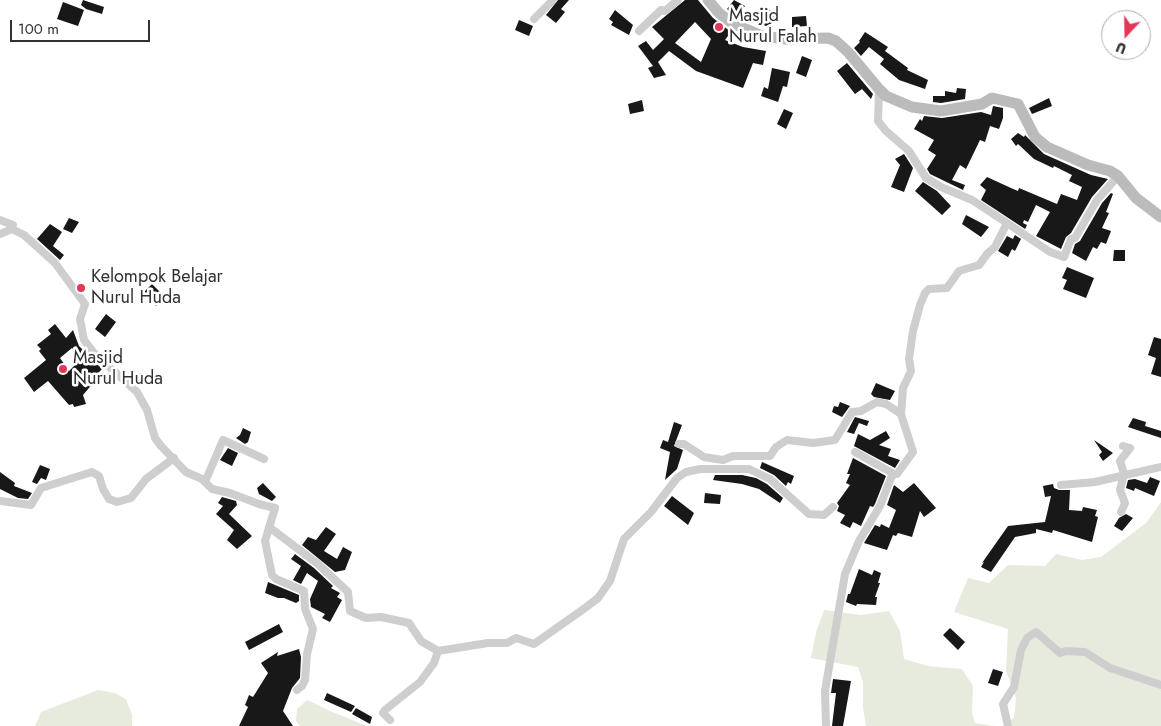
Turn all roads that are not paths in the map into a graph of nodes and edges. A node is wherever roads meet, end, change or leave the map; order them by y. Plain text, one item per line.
1 (553, 0) edge
2 (678, 0) edge
3 (708, 0) edge
4 (534, 19) dead end
5 (639, 31) dead end
6 (879, 89) junction
7 (1118, 176) junction
8 (1161, 217) edge
9 (0, 220) edge
10 (1007, 223) junction
11 (12, 229) junction
12 (0, 234) edge
13 (901, 414) junction
14 (679, 444) dead end
15 (1123, 446) dead end
16 (855, 452) dead end
17 (174, 458) junction
18 (264, 459) dead end
19 (1161, 467) edge
20 (894, 474) junction
21 (1122, 476) junction
22 (205, 482) junction
23 (1061, 485) dead end
24 (0, 501) edge
25 (833, 507) dead end
26 (1121, 512) dead end
27 (269, 527) junction
28 (438, 651) junction
29 (1161, 685) edge
30 (297, 690) dead end
31 (390, 720) dead end
32 (826, 726) edge
33 (1008, 726) edge

1 - 4 street
2 - 5 street
3 - 6 street
6 - 7 street
6 - 10 street
7 - 8 street
7 - 10 street
9 - 11 street
10 - 13 street
11 - 12 street
11 - 17 street
13 - 14 street
13 - 20 street
15 - 21 street
16 - 20 street
17 - 22 street
17 - 24 street
18 - 22 street
19 - 21 street
20 - 32 street
21 - 23 street
21 - 26 street
22 - 27 street
25 - 28 street
27 - 28 street
27 - 30 street
28 - 31 street
29 - 33 street

